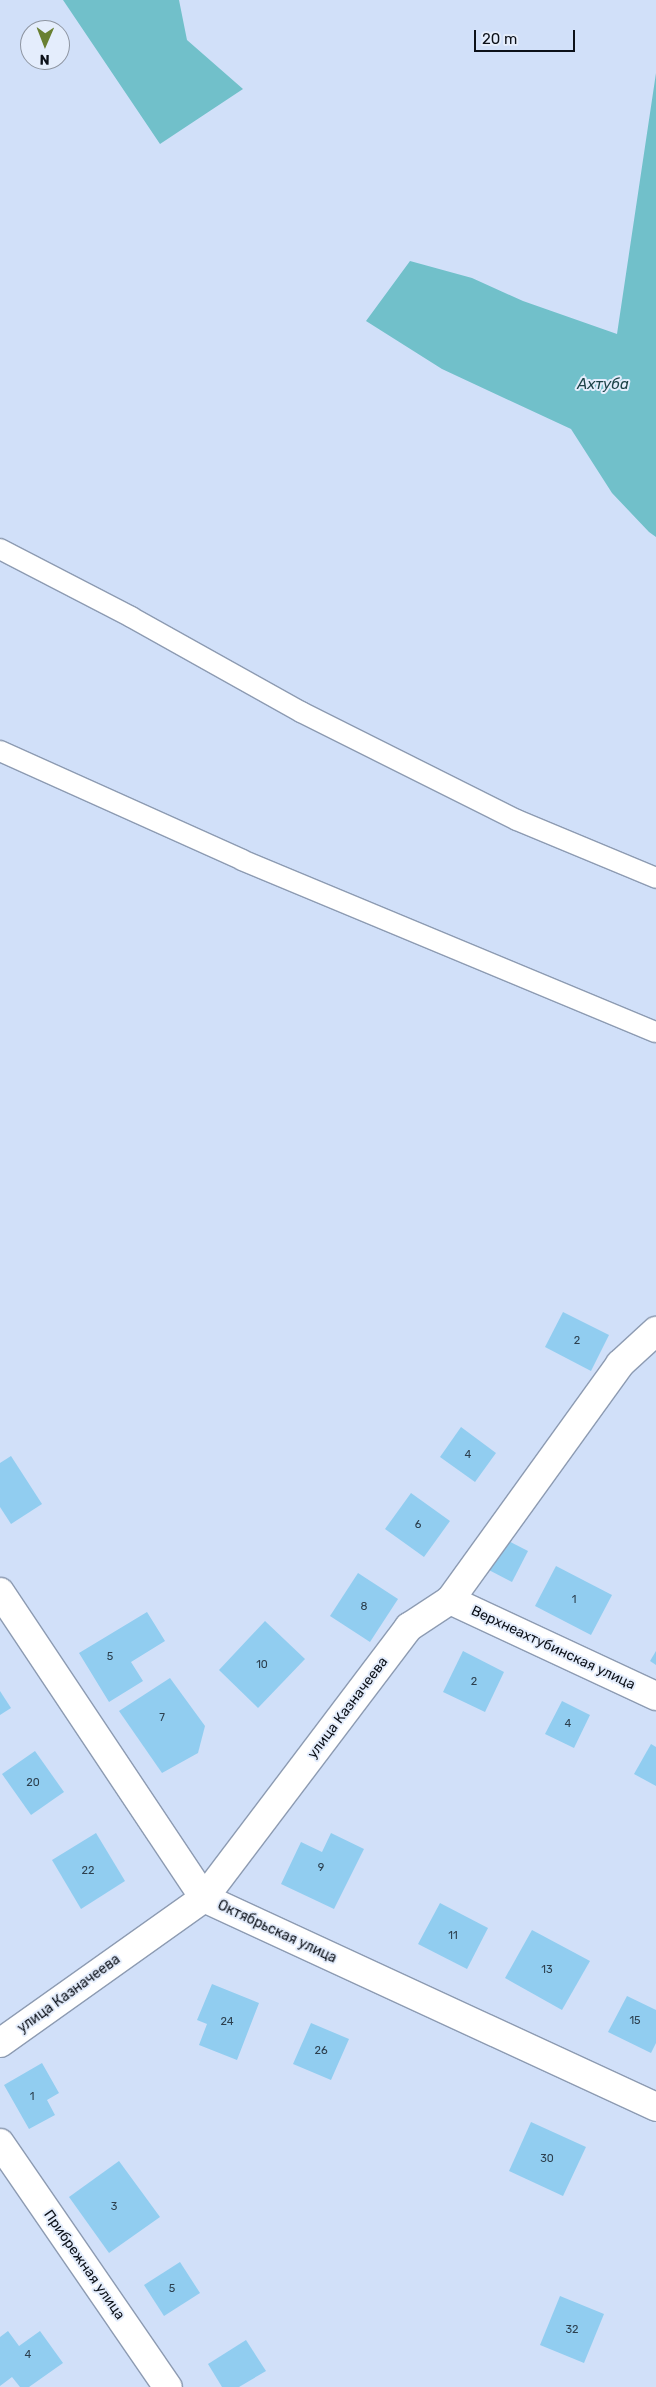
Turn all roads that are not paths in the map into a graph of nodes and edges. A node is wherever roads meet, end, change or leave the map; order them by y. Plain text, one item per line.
1 (0, 549) edge
2 (0, 751) edge
3 (656, 878) edge
4 (656, 1032) edge
5 (656, 1331) edge
6 (0, 1592) edge
7 (450, 1600) junction
8 (656, 1696) edge
9 (204, 1898) junction
10 (0, 2044) edge
11 (656, 2107) edge
12 (0, 2143) edge
13 (168, 2387) edge

1 - 3 lane
2 - 4 lane
5 - 7 street, улица Казначеева
6 - 9 street, Октябрьская улица
7 - 8 street, Верхнеахтубинская улица
7 - 9 street, улица Казначеева
9 - 10 street, улица Казначеева
9 - 11 street, Октябрьская улица
12 - 13 street, Прибрежная улица

